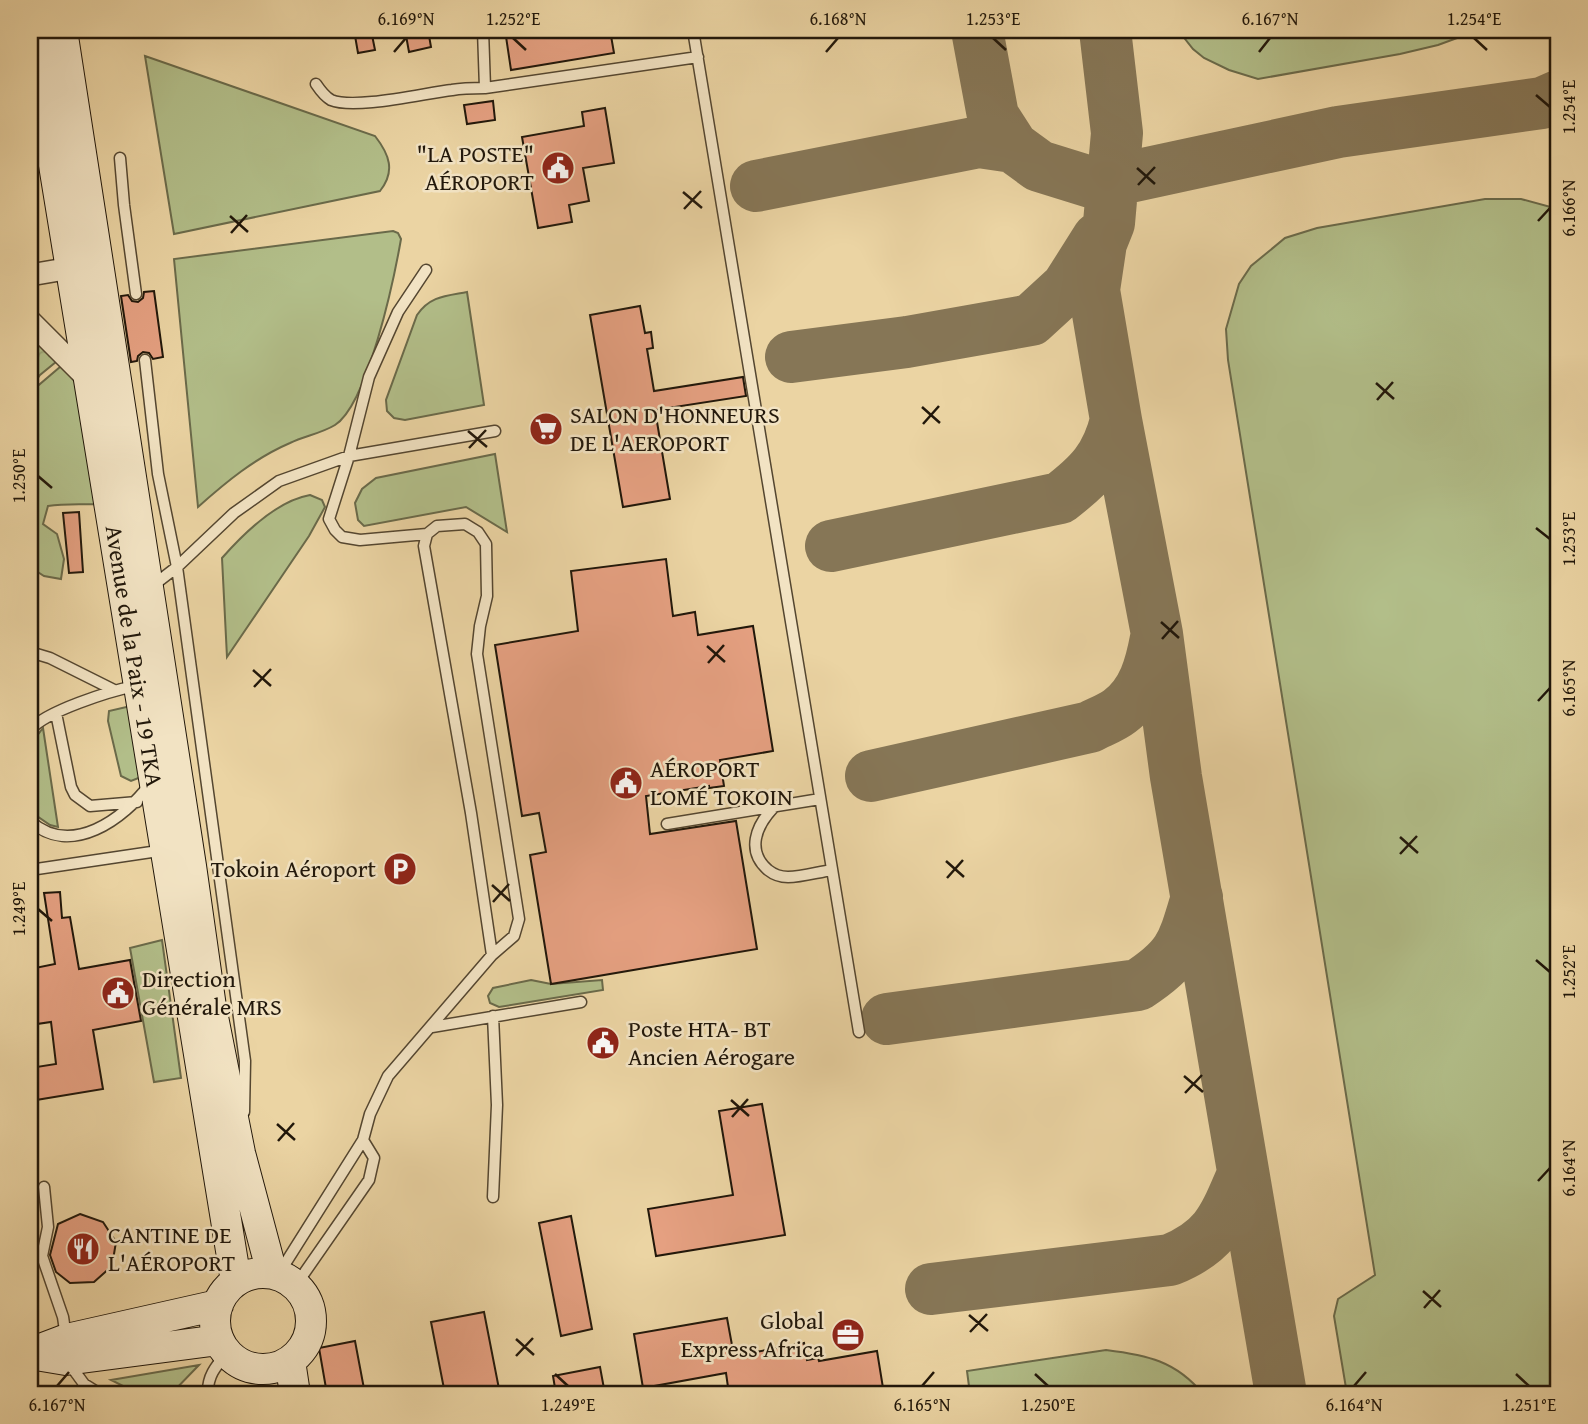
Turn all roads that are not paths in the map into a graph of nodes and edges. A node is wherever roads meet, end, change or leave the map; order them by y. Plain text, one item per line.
1 (32, 30) edge
2 (62, 30) edge
3 (483, 30) edge
4 (693, 30) edge
5 (698, 57) junction
6 (316, 84) dead end
7 (485, 88) junction
8 (120, 158) dead end
9 (71, 268) junction
10 (426, 270) dead end
11 (30, 275) edge
12 (136, 293) dead end
13 (30, 321) edge
14 (145, 360) dead end
15 (89, 380) junction
16 (495, 431) dead end
17 (349, 456) junction
18 (427, 534) junction
19 (177, 567) junction
20 (149, 589) junction
21 (30, 652) edge
22 (139, 686) junction
23 (56, 713) junction
24 (30, 730) edge
25 (145, 790) junction
26 (820, 799) junction
27 (773, 808) junction
28 (30, 821) edge
29 (667, 824) dead end
30 (166, 850) junction
31 (30, 870) edge
32 (832, 870) junction
33 (492, 956) junction
34 (581, 1002) dead end
35 (493, 1016) junction
36 (432, 1027) junction
37 (859, 1032) dead end
38 (363, 1140) junction
39 (240, 1153) junction
40 (44, 1187) dead end
41 (493, 1197) dead end
42 (282, 1278) junction
43 (236, 1281) junction
44 (218, 1305) junction
45 (223, 1346) junction
46 (67, 1350) junction
47 (30, 1353) edge
48 (290, 1361) junction
49 (255, 1381) edge
50 (100, 1394) edge
51 (208, 1394) edge
52 (295, 1394) edge

1 - 9 main road, Avenue de la Paix - 19 TKA
2 - 20 main road, Avenue de la Paix - 19 TKA
3 - 7 lane
4 - 5 lane
5 - 7 lane
5 - 26 lane
6 - 7 lane
8 - 12 lane
9 - 11 street
9 - 15 main road, Avenue de la Paix - 19 TKA
10 - 17 lane
13 - 15 street
14 - 19 lane
15 - 22 main road, Avenue de la Paix - 19 TKA
16 - 17 lane
17 - 18 lane
17 - 19 lane
18 - 33 lane
18 - 33 lane
19 - 20 lane
19 - 39 lane
20 - 22 main road, Avenue de la Paix - 19 TKA
21 - 22 lane
22 - 23 lane
22 - 25 main road, Avenue de la Paix - 19 TKA
22 - 39 main road
23 - 24 lane
23 - 25 lane
25 - 28 lane
25 - 30 main road, Avenue de la Paix - 19 TKA
26 - 27 lane
26 - 32 lane
27 - 29 lane
27 - 32 lane
30 - 31 lane
30 - 43 main road, Avenue de la Paix - 19 TKA
32 - 37 lane
33 - 36 lane
34 - 35 lane
35 - 36 lane
35 - 41 lane
36 - 38 lane
38 - 42 lane
38 - 42 lane
39 - 42 main road
40 - 46 lane
42 - 43 main road
42 - 48 main road
43 - 44 main road
44 - 45 main road
44 - 46 main road
45 - 46 main road
45 - 49 main road
45 - 51 lane
46 - 47 main road
46 - 50 lane
48 - 49 main road
48 - 52 main road

